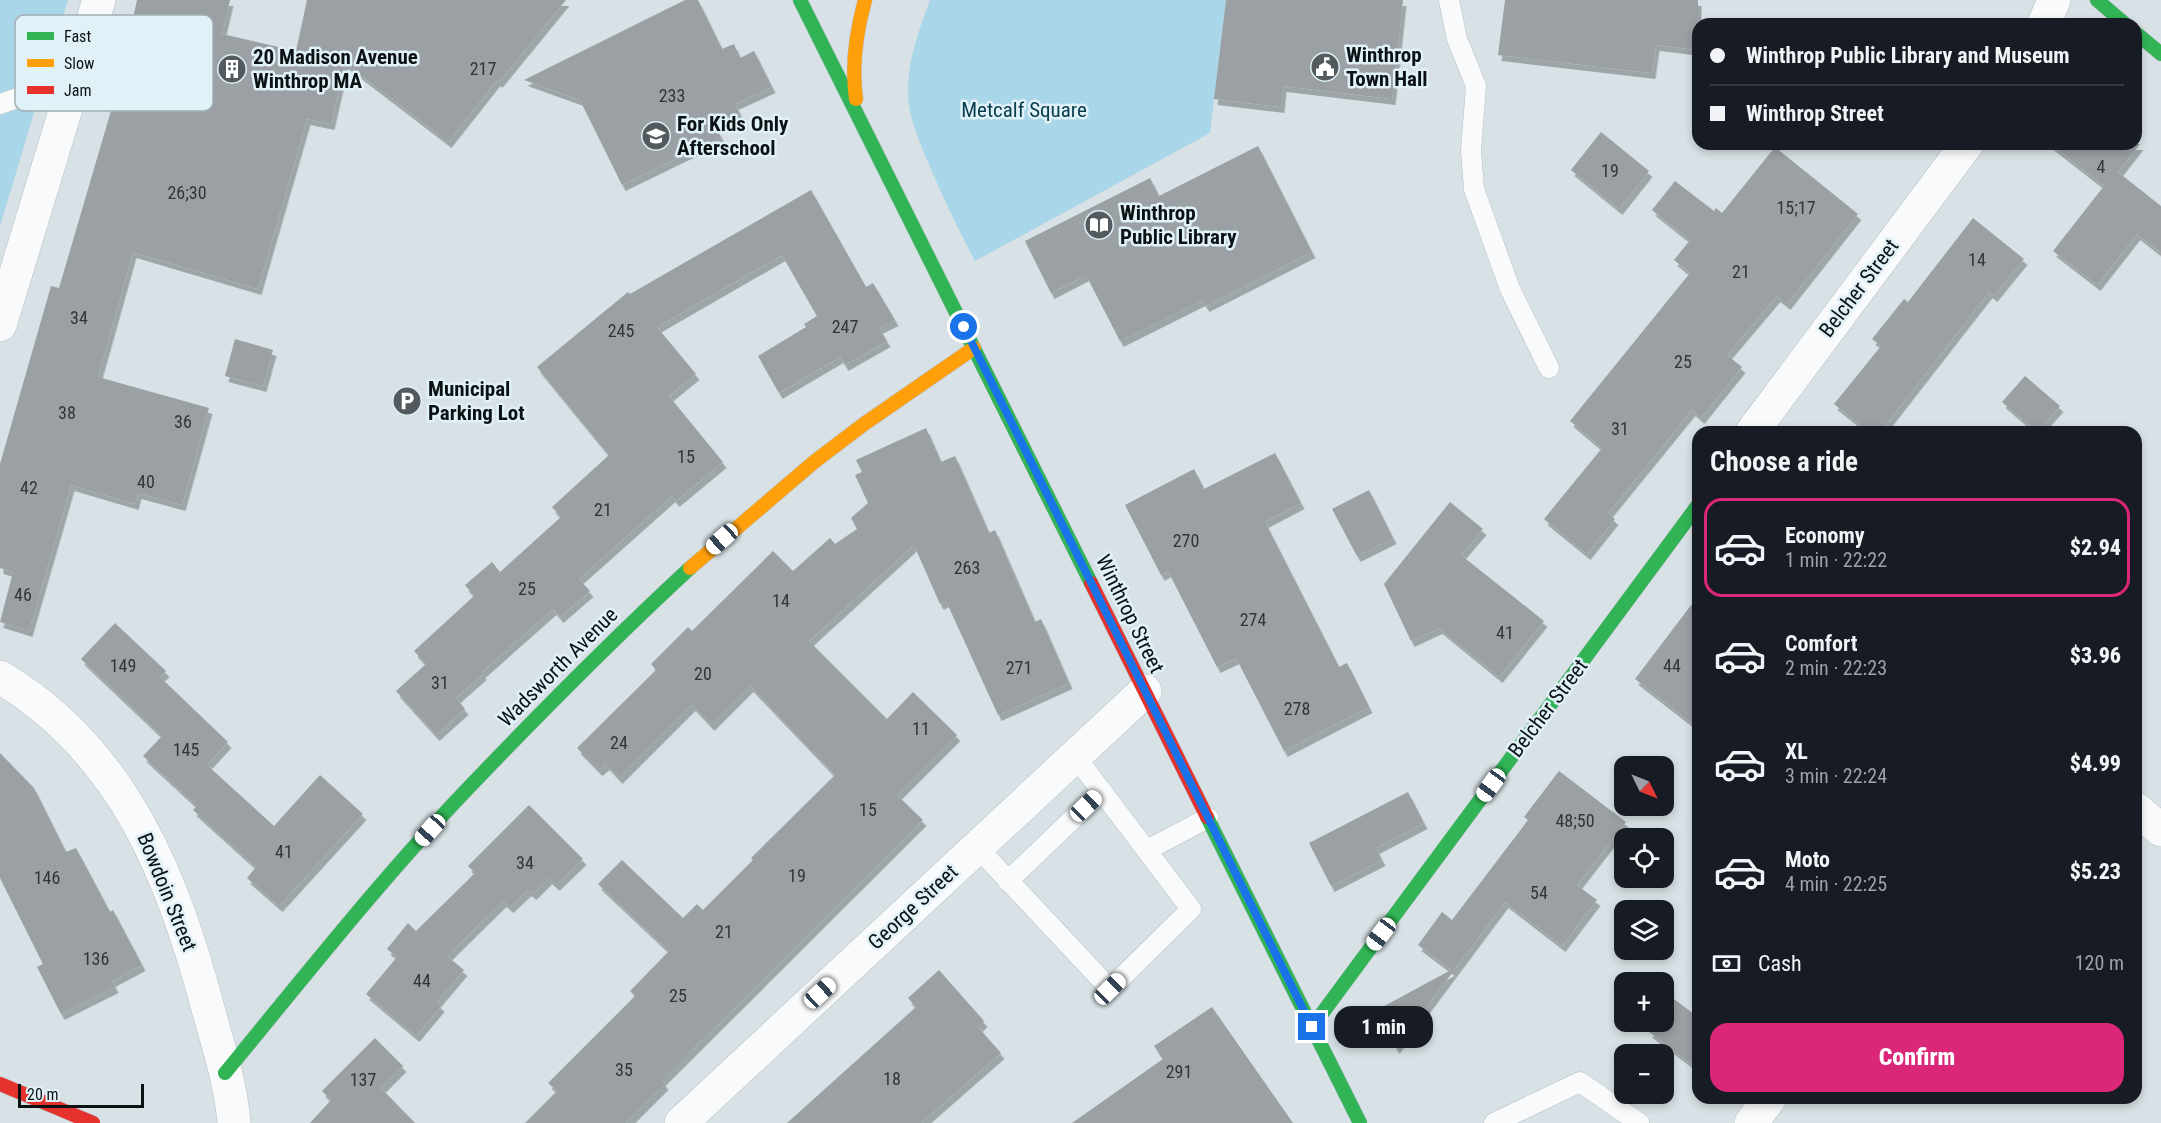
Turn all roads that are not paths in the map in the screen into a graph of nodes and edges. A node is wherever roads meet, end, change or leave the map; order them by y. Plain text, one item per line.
1 (99, 0) edge
2 (800, 0) edge
3 (865, 0) edge
4 (1449, 0) edge
5 (2054, 0) edge
6 (2097, 0) edge
7 (94, 15) edge
8 (2046, 18) edge
9 (2119, 18) edge
10 (2142, 38) edge
11 (2161, 54) edge
12 (15, 99) edge
13 (0, 104) edge
14 (65, 111) edge
15 (863, 124) junction
16 (1962, 150) edge
17 (0, 325) edge
18 (974, 348) junction
19 (1549, 368) dead end
20 (1756, 426) edge
21 (1692, 513) edge
22 (0, 677) edge
23 (1145, 691) junction
24 (1075, 756) junction
25 (1102, 791) junction
26 (2142, 814) edge
27 (1208, 818) junction
28 (2161, 830) edge
29 (976, 847) junction
30 (1147, 850) junction
31 (1008, 880) junction
32 (1312, 1027) junction
33 (225, 1073) junction
34 (0, 1084) edge
35 (1765, 1104) edge
36 (93, 1123) edge
37 (234, 1123) edge
38 (681, 1123) edge
39 (1360, 1123) edge
40 (1494, 1123) edge
41 (1639, 1123) edge
42 (1751, 1123) edge

1 - 7 street
2 - 15 street
3 - 15 street
4 - 19 lane
5 - 8 street
6 - 9 street
10 - 11 street
12 - 13 lane
14 - 17 street
15 - 18 street, Winthrop Street
16 - 20 street, Belcher Street
18 - 23 street, Winthrop Street
18 - 33 street, Wadsworth Avenue
21 - 32 street, Belcher Street
22 - 33 street, Bowdoin Street
23 - 24 street, George Street
23 - 27 street, Winthrop Street
24 - 25 lane
24 - 29 street, George Street
25 - 30 lane
25 - 31 lane
26 - 28 street
27 - 30 lane
27 - 32 street, Winthrop Street
29 - 31 lane
29 - 38 street, George Street
30 - 31 lane
32 - 39 street, Winthrop Street
33 - 37 street, Bowdoin Street
34 - 36 street
35 - 42 street
40 - 41 lane

